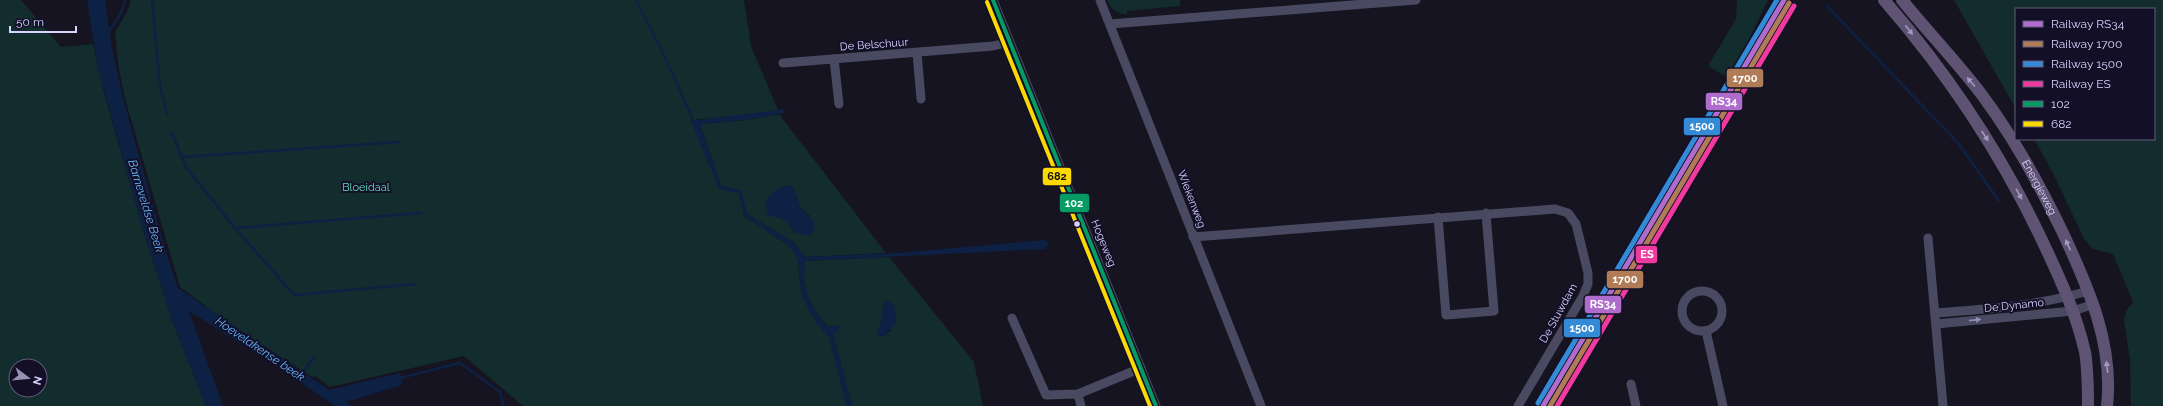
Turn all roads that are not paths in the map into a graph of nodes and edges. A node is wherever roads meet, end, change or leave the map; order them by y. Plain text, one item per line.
1 (993, 0) edge
2 (1100, 0) edge
3 (1416, 0) edge
4 (1884, 0) edge
5 (1902, 0) edge
6 (1110, 24) junction
7 (1008, 38) junction
8 (917, 53) junction
9 (834, 59) junction
10 (783, 63) dead end
11 (921, 99) dead end
12 (840, 104) dead end
13 (1486, 213) junction
14 (1438, 217) junction
15 (1193, 237) junction
16 (1928, 238) dead end
17 (2088, 291) junction
18 (2068, 297) junction
19 (2094, 304) junction
20 (2073, 311) junction
21 (1935, 312) junction
22 (1012, 318) dead end
23 (1936, 324) junction
24 (1706, 331) junction
25 (1141, 368) junction
26 (1630, 384) dead end
27 (1078, 394) junction
28 (1081, 406) edge
29 (1156, 406) edge
30 (1261, 406) edge
31 (1518, 406) edge
32 (1636, 406) edge
33 (1723, 406) edge
34 (1943, 406) edge
35 (2088, 406) edge
36 (2107, 406) edge

1 - 7 street, Hogeweg
2 - 6 street, Wiekenweg
3 - 6 street
4 -> 18 main road, Energieweg
17 -> 5 main road, Energieweg
6 - 15 street, Wiekenweg
7 - 8 street, De Belschuur
7 - 25 street, Hogeweg
8 - 9 street, De Belschuur
8 - 11 street, De Belschuur
9 - 10 street, De Belschuur
9 - 12 street, De Belschuur
13 - 14 street, De Stuwdam
13 - 14 street
13 - 31 street, De Stuwdam
14 - 15 street, De Stuwdam
15 - 30 street, Wiekenweg
16 - 21 street
17 - 18 street, De Dynamo
17 - 19 main road, Energieweg
18 - 20 main road, Energieweg
18 - 21 street, De Dynamo
19 - 20 street, De Dynamo
36 -> 19 main road, Energieweg
23 -> 20 street, De Dynamo
20 - 35 main road, Energieweg
21 - 23 street
22 - 27 street
23 - 34 street
24 - 24 street
24 - 33 street
25 - 27 street
25 - 29 street, Hogeweg
26 - 32 street
27 - 28 street

